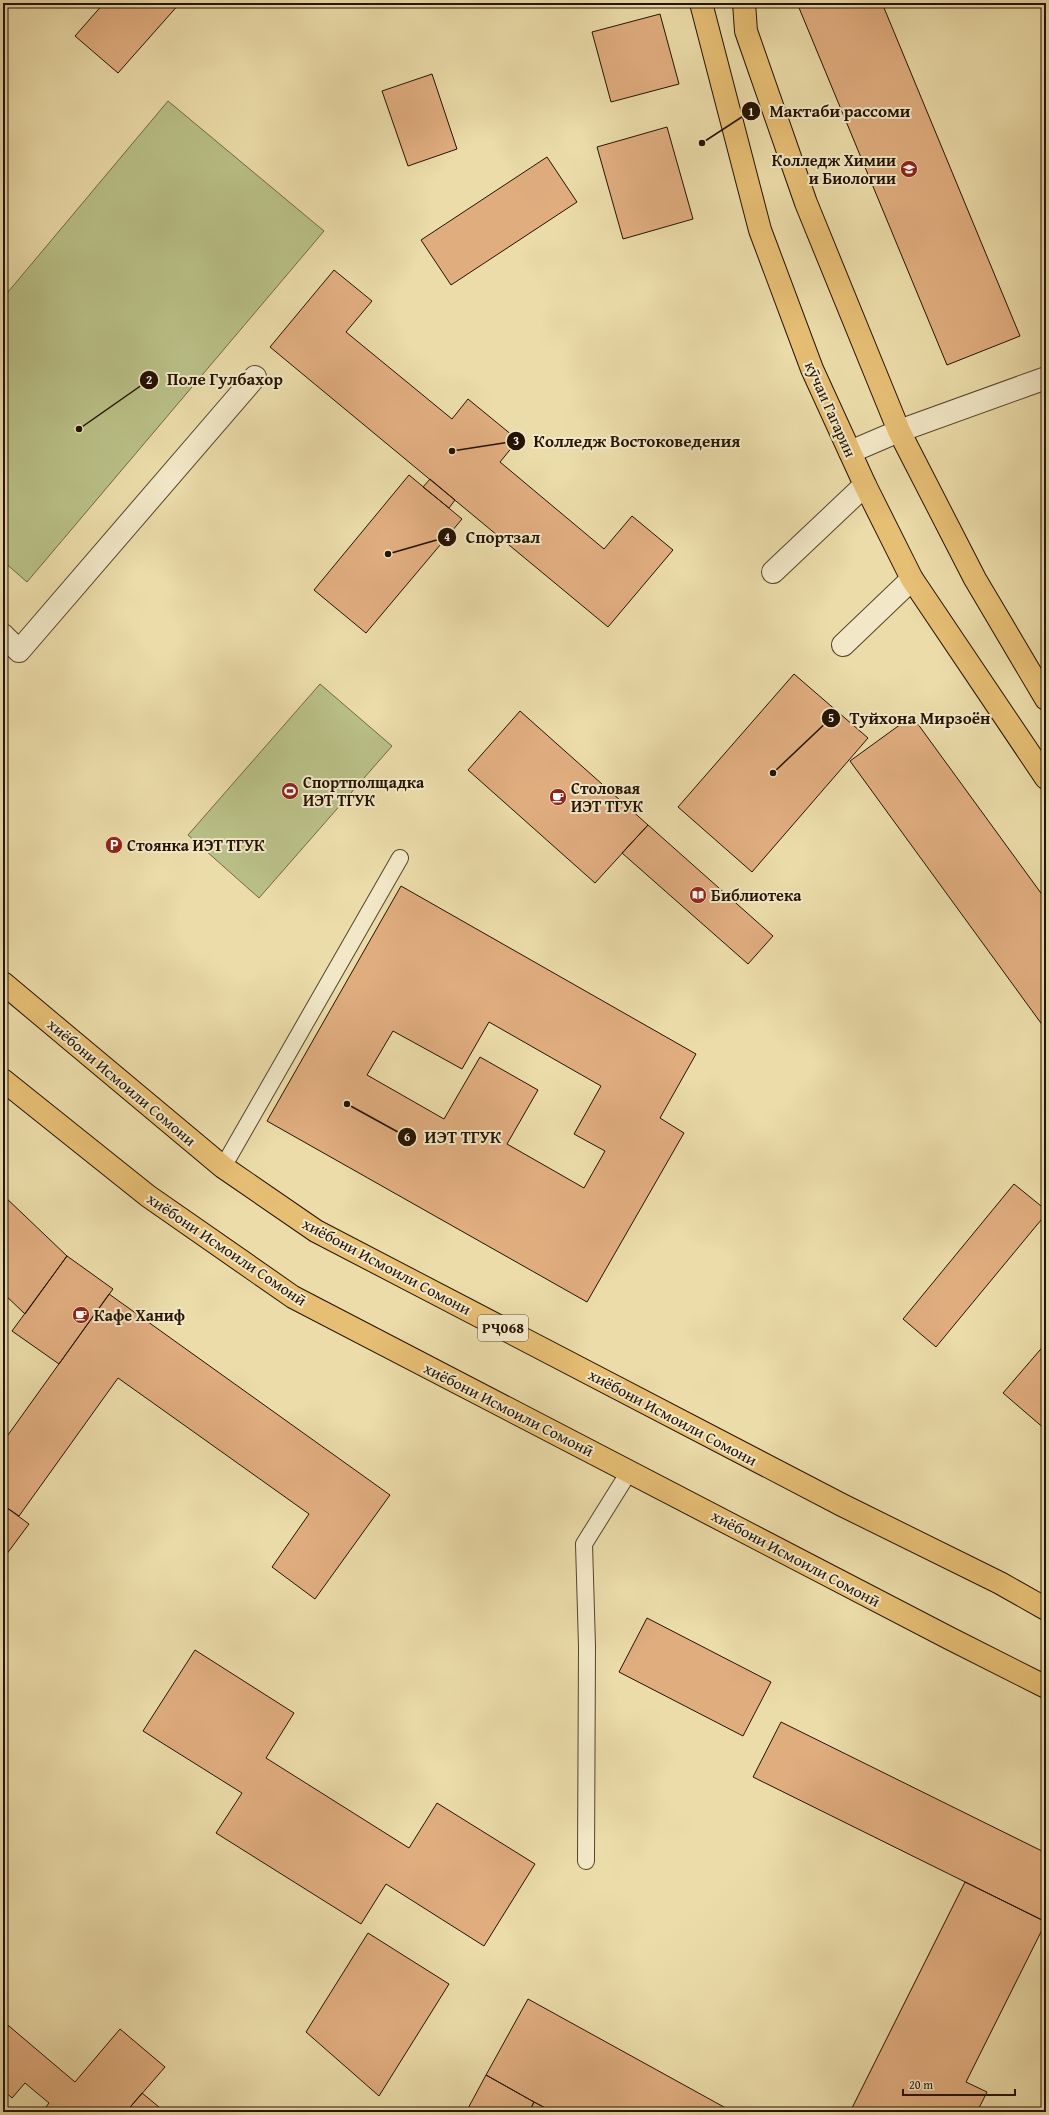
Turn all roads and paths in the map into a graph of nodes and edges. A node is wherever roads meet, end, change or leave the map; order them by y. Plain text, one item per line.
1 (701, 3) edge
2 (744, 3) edge
3 (255, 377) dead end
4 (1046, 378) edge
5 (899, 431) junction
6 (850, 452) junction
7 (865, 485) junction
8 (773, 572) dead end
9 (912, 579) junction
10 (3, 635) edge
11 (843, 645) dead end
12 (1046, 699) edge
13 (1046, 778) edge
14 (400, 858) dead end
15 (3, 983) edge
16 (3, 1080) edge
17 (223, 1167) junction
18 (629, 1472) junction
19 (1046, 1608) edge
20 (1046, 1687) edge
21 (586, 1861) dead end

1 - 6 main road, кӯчаи Гагарин
2 - 5 main road
3 - 10 street
4 - 5 street
5 - 6 street
5 - 12 main road
6 - 7 main road, кӯчаи Гагарин
7 - 8 street
7 - 9 main road, кӯчаи Гагарин
9 - 11 street
9 - 13 main road, кӯчаи Гагарин
14 - 17 lane
15 - 17 main road, хиёбони Исмоили Сомони / РҶ068
16 - 18 main road, хиёбони Исмоили Сомонӣ
17 - 19 main road, хиёбони Исмоили Сомони / РҶ068
18 - 20 main road, хиёбони Исмоили Сомонӣ
18 - 21 lane

